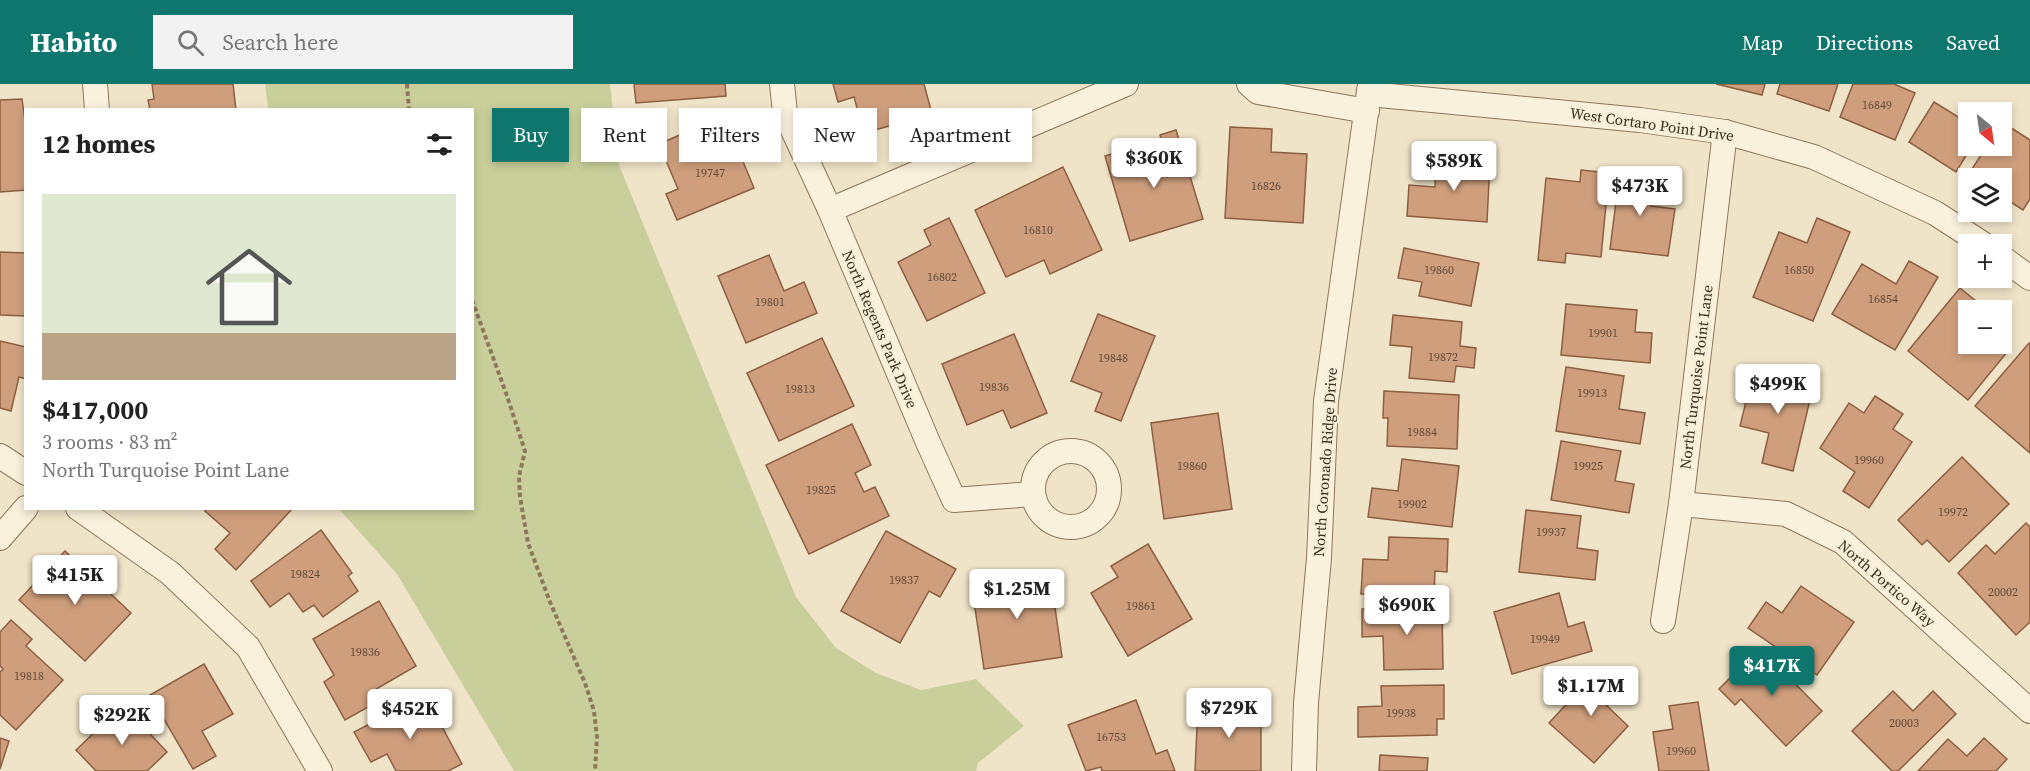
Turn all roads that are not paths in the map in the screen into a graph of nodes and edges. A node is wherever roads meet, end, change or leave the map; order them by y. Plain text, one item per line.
1 (95, 84) edge
2 (782, 84) edge
3 (1126, 84) edge
4 (1250, 84) edge
5 (1369, 96) edge
6 (97, 108) edge
7 (1725, 132) junction
8 (830, 210) junction
9 (1968, 234) edge
10 (2012, 265) edge
11 (2030, 278) edge
12 (0, 456) edge
13 (24, 472) edge
14 (1033, 494) dead end
15 (1681, 504) junction
16 (24, 510) edge
17 (81, 510) edge
18 (0, 538) edge
19 (1663, 621) dead end
20 (2030, 711) edge
21 (320, 771) edge
22 (1304, 771) edge

1 - 6 street
2 - 8 street, North Regents Park Drive
3 - 8 street
4 - 5 street, West Cortaro Point Drive
5 - 7 street, West Cortaro Point Drive
5 - 22 street, North Coronado Ridge Drive
7 - 9 street, West Cortaro Point Drive
7 - 15 street, North Turquoise Point Lane
8 - 14 street, North Regents Park Drive
10 - 11 street
12 - 13 street
15 - 19 street, North Turquoise Point Lane
15 - 20 street, North Portico Way
16 - 18 street
17 - 21 street

